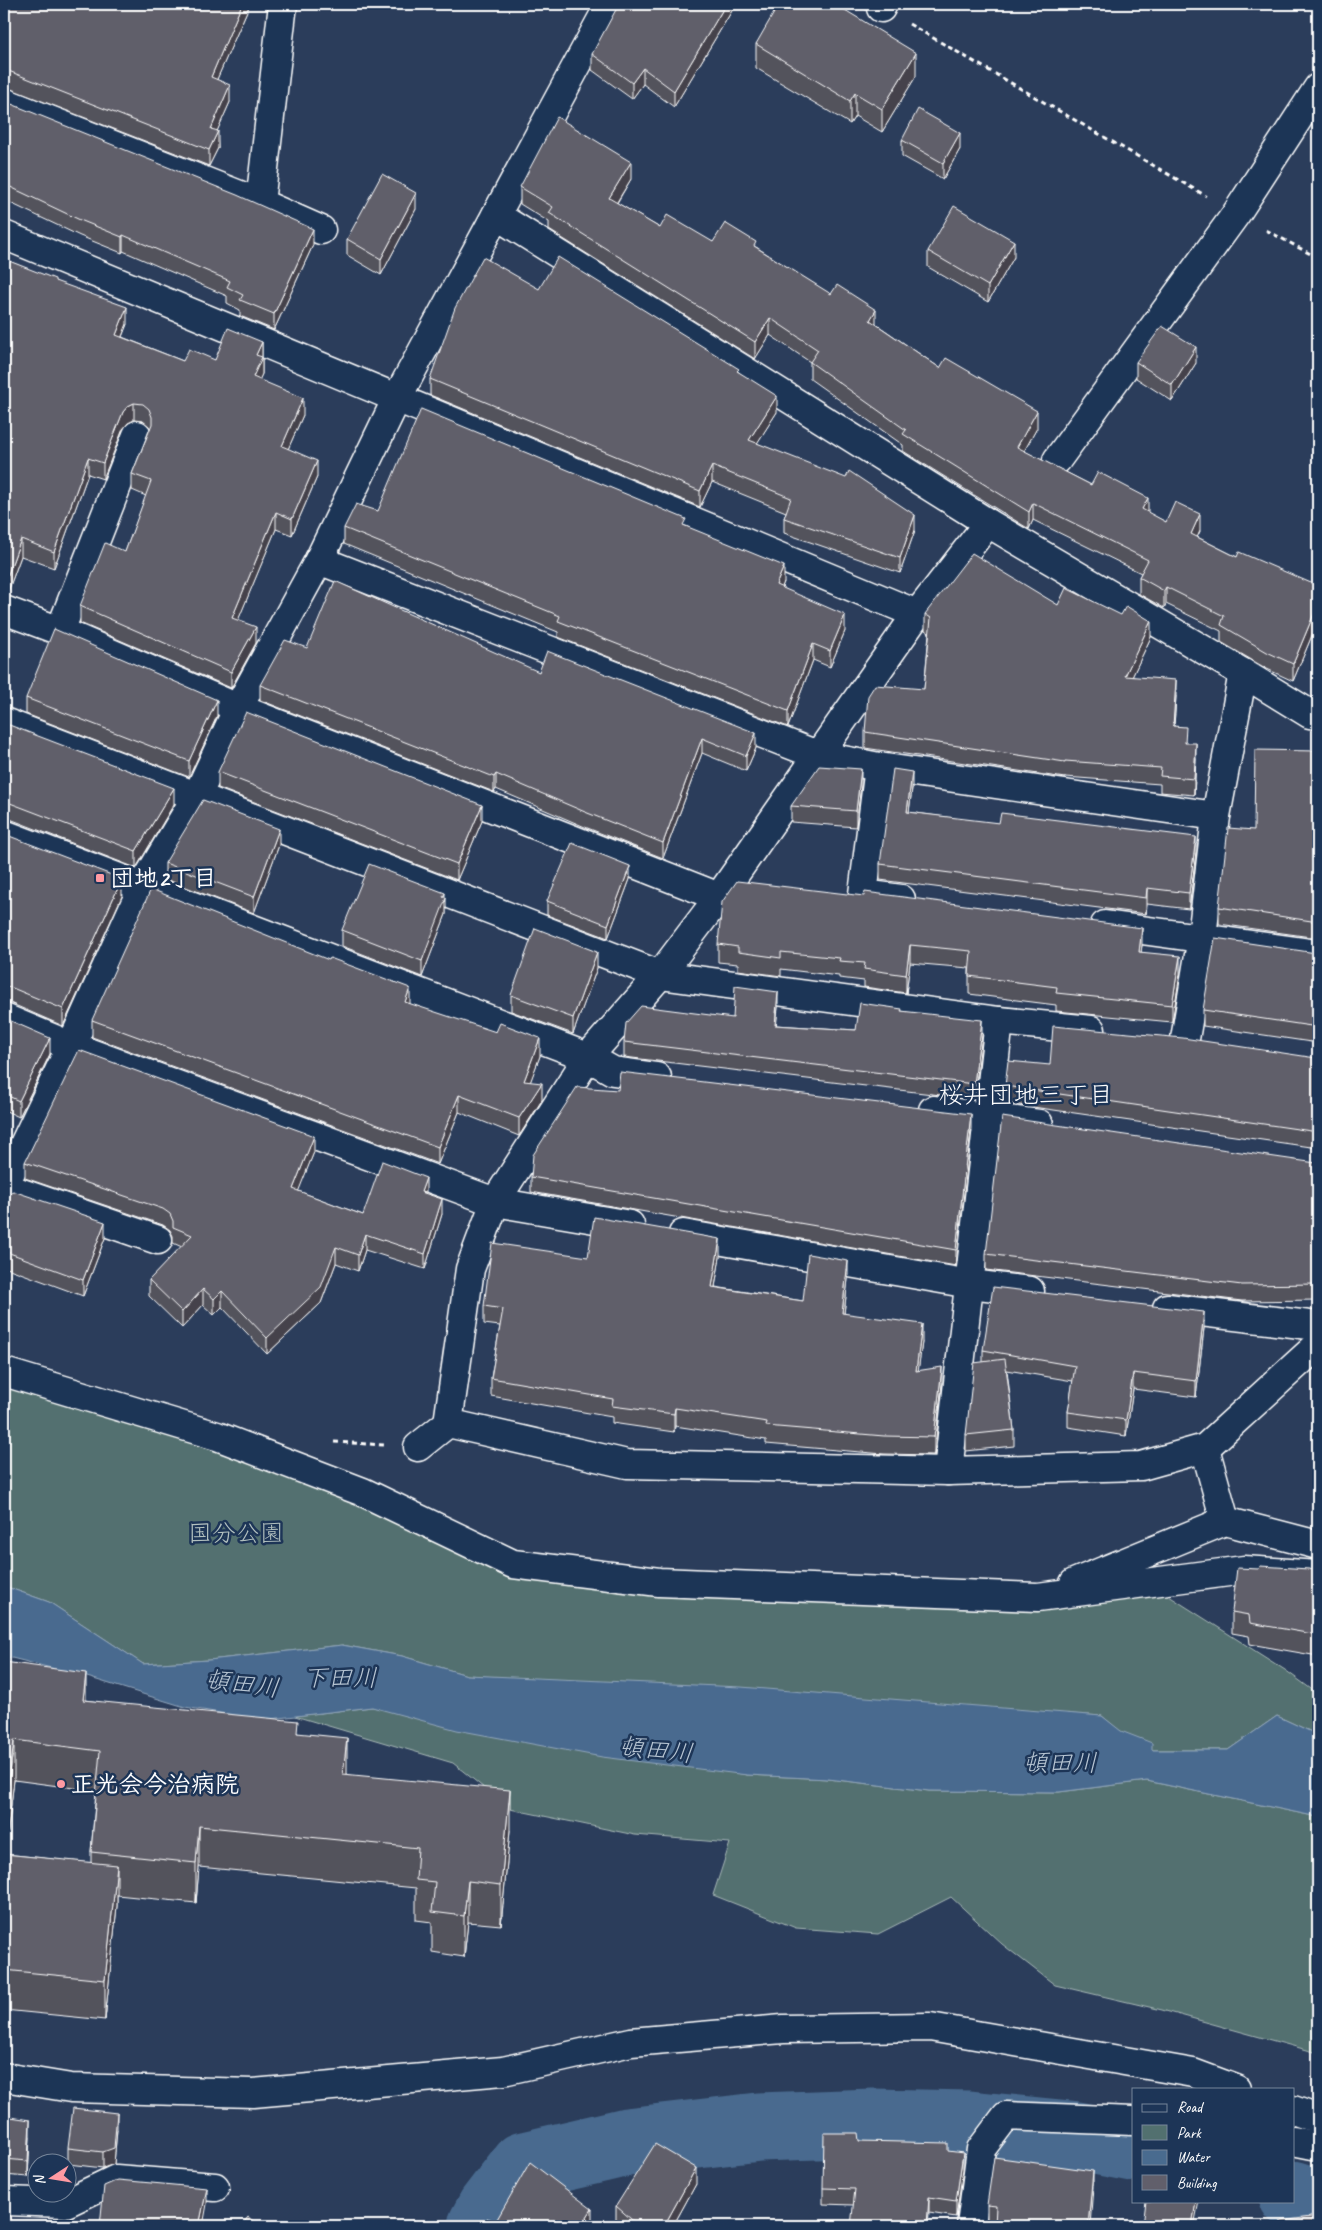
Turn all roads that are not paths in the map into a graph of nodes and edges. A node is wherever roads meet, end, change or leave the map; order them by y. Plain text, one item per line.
1 (283, 4) edge
2 (610, 4) edge
3 (1318, 88) edge
4 (4, 102) edge
5 (260, 203) junction
6 (496, 215) junction
7 (321, 230) dead end
8 (4, 235) edge
9 (397, 398) junction
10 (137, 435) dead end
11 (1057, 460) dead end
12 (988, 524) junction
13 (319, 560) junction
14 (4, 610) edge
15 (917, 614) junction
16 (60, 631) junction
17 (1243, 673) junction
18 (238, 708) junction
19 (1318, 715) edge
20 (4, 722) edge
21 (817, 755) junction
22 (879, 767) junction
23 (197, 796) junction
24 (1216, 816) junction
25 (4, 834) edge
26 (143, 886) junction
27 (718, 896) junction
28 (921, 901) edge
29 (1076, 921) edge
30 (1202, 937) junction
31 (1318, 954) edge
32 (660, 975) junction
33 (4, 1018) edge
34 (999, 1021) junction
35 (1117, 1033) edge
36 (1156, 1036) edge
37 (1185, 1039) junction
38 (1214, 1044) edge
39 (71, 1046) junction
40 (588, 1057) junction
41 (682, 1080) edge
42 (909, 1107) edge
43 (988, 1116) junction
44 (1066, 1128) edge
45 (4, 1186) edge
46 (495, 1202) junction
47 (158, 1240) dead end
48 (970, 1284) junction
49 (1057, 1294) edge
50 (1144, 1305) edge
51 (1318, 1326) edge
52 (1318, 1345) edge
53 (4, 1372) edge
54 (448, 1423) junction
55 (418, 1447) dead end
56 (1205, 1448) junction
57 (948, 1472) junction
58 (1225, 1521) junction
59 (1318, 1545) edge
60 (1318, 1575) edge
61 (1038, 1597) junction
62 (4, 2077) edge
63 (1233, 2088) edge
64 (1294, 2110) edge
65 (1318, 2119) edge
66 (1132, 2121) edge
67 (1294, 2141) edge
68 (1318, 2146) edge
69 (215, 2187) dead end
70 (4, 2201) edge
71 (972, 2226) edge

1 - 5 street
2 - 6 street
3 - 11 street
4 - 5 street
5 - 7 street
6 - 9 street
6 - 12 street
8 - 9 street
9 - 13 street
9 - 15 street
10 - 16 street
12 - 15 street
12 - 17 street
13 - 18 street
13 - 21 street
14 - 16 street
15 - 21 street
16 - 18 street
17 - 19 street
17 - 24 street
18 - 23 street
18 - 27 street
20 - 23 street
21 - 22 street
21 - 27 street
22 - 24 street
22 - 28 street
23 - 26 street
23 - 32 street
24 - 30 street
25 - 26 street
26 - 39 street
26 - 40 street
27 - 32 street
29 - 30 street
30 - 31 street
30 - 37 street
32 - 34 street
32 - 40 street
33 - 39 street
34 - 35 street
34 - 43 street
36 - 37 street
37 - 38 street
39 - 45 street
39 - 46 street
40 - 41 street
40 - 46 street
42 - 43 street
43 - 44 street
43 - 48 street
45 - 47 street
46 - 48 street
46 - 54 street
48 - 49 street
48 - 57 street
50 - 51 street
52 - 56 street
53 - 61 street
54 - 55 street
54 - 57 street
56 - 57 street
56 - 58 street
58 - 59 street
58 - 61 street
60 - 61 street
62 - 63 street
64 - 65 street
66 - 71 street
67 - 68 street
69 - 70 street

